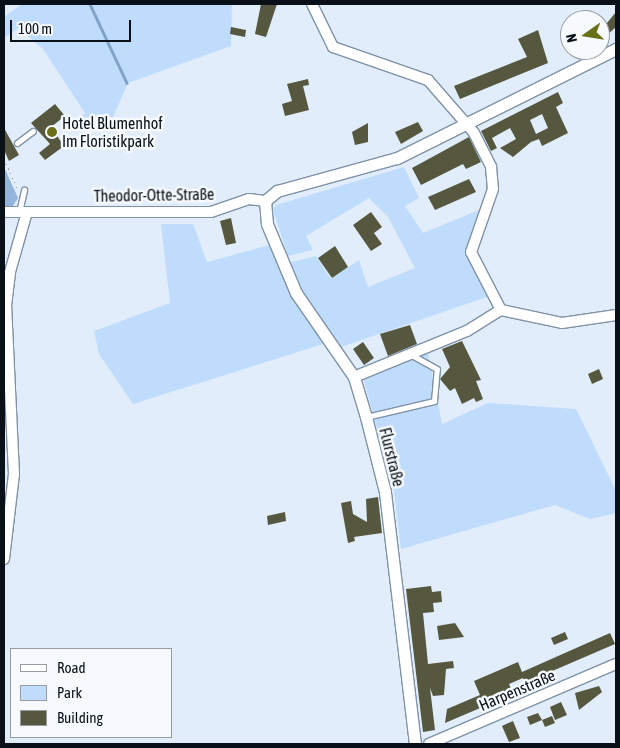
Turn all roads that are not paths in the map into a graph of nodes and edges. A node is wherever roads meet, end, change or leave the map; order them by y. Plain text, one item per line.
1 (312, 4) edge
2 (616, 49) edge
3 (467, 124) junction
4 (34, 131) dead end
5 (17, 143) dead end
6 (22, 192) road end
7 (265, 201) junction
8 (4, 212) edge
9 (23, 212) junction
10 (501, 310) junction
11 (616, 315) edge
12 (411, 355) junction
13 (354, 378) junction
14 (366, 417) junction
15 (4, 559) edge
16 (616, 664) edge
17 (415, 744) edge
18 (429, 744) edge

1 - 3 street
2 - 3 street, Theodor-Otte-Straße
3 - 7 street, Theodor-Otte-Straße
3 - 10 street
4 - 5 lane
6 - 9 lane
7 - 9 street, Theodor-Otte-Straße
7 - 13 street, Flurstraße
8 - 9 street, Theodor-Otte-Straße
9 - 15 street
10 - 11 street
10 - 12 street
12 - 13 street
12 - 14 lane
13 - 14 street, Flurstraße
14 - 17 street, Flurstraße
16 - 18 street, Harpenstraße

